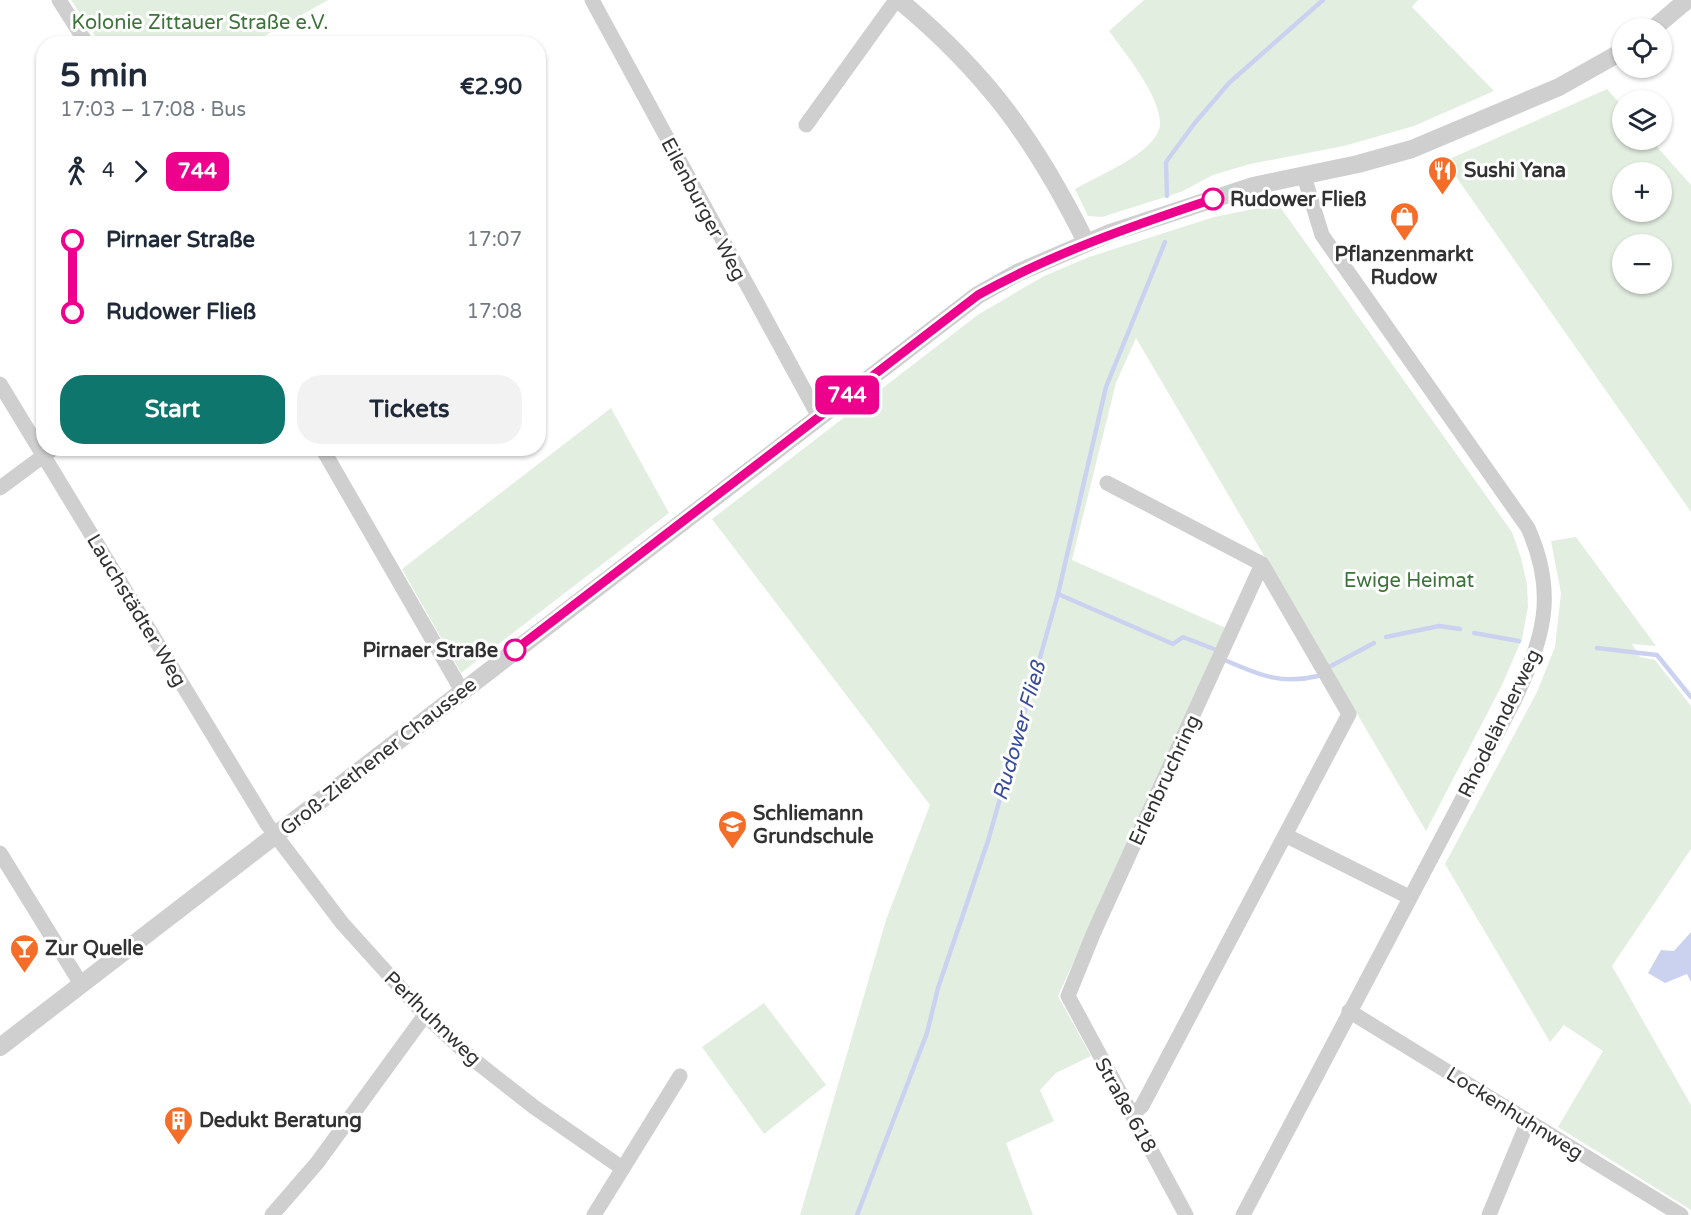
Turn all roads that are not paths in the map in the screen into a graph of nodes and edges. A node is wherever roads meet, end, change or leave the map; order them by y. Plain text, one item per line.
1 (59, 0) edge
2 (591, 0) edge
3 (898, 0) edge
4 (1687, 0) edge
5 (1666, 18) edge
6 (82, 36) edge
7 (1612, 57) edge
8 (806, 125) dead end
9 (1304, 176) junction
10 (1086, 242) junction
11 (0, 384) edge
12 (819, 417) junction
13 (36, 435) edge
14 (45, 456) edge
15 (51, 456) edge
16 (327, 456) edge
17 (1107, 483) dead end
18 (0, 488) edge
19 (1262, 564) junction
20 (462, 691) junction
21 (276, 835) junction
22 (1285, 835) junction
23 (0, 853) edge
24 (1409, 897) junction
25 (81, 984) junction
26 (1068, 996) joint
27 (1349, 1011) junction
28 (425, 1015) junction
29 (0, 1047) edge
30 (680, 1076) dead end
31 (1132, 1115) junction
32 (1528, 1121) junction
33 (622, 1168) junction
34 (272, 1215) edge
35 (594, 1215) edge
36 (1186, 1215) edge
37 (1242, 1215) edge
38 (1489, 1215) edge
39 (1681, 1215) edge

1 - 6 street
2 - 12 street, Eilenburger Weg
3 - 8 street
3 - 10 street
4 - 5 street
7 - 9 street, Groß-Ziethener Chaussee
9 - 10 street, Groß-Ziethener Chaussee
9 - 24 street, Rhodeländerweg
10 - 12 street, Groß-Ziethener Chaussee
11 - 13 street, Lauchstädter Weg
12 - 20 street, Groß-Ziethener Chaussee
14 - 18 street
15 - 21 street, Lauchstädter Weg
16 - 20 street
17 - 19 street
19 - 22 street
19 - 26 street, Erlenbruchring
20 - 21 street, Groß-Ziethener Chaussee
21 - 25 street, Groß-Ziethener Chaussee
21 - 28 street, Perlhuhnweg
22 - 24 street
22 - 31 street
23 - 25 street
24 - 27 street, Rhodeländerweg
25 - 29 street, Groß-Ziethener Chaussee
26 - 31 street, Straße 618
27 - 32 street, Lockenhuhnweg
27 - 37 street, Rhodeländerweg
28 - 33 street, Perlhuhnweg
28 - 34 street
30 - 33 street
31 - 36 street, Straße 618
32 - 38 street
32 - 39 street, Lockenhuhnweg
33 - 35 street

